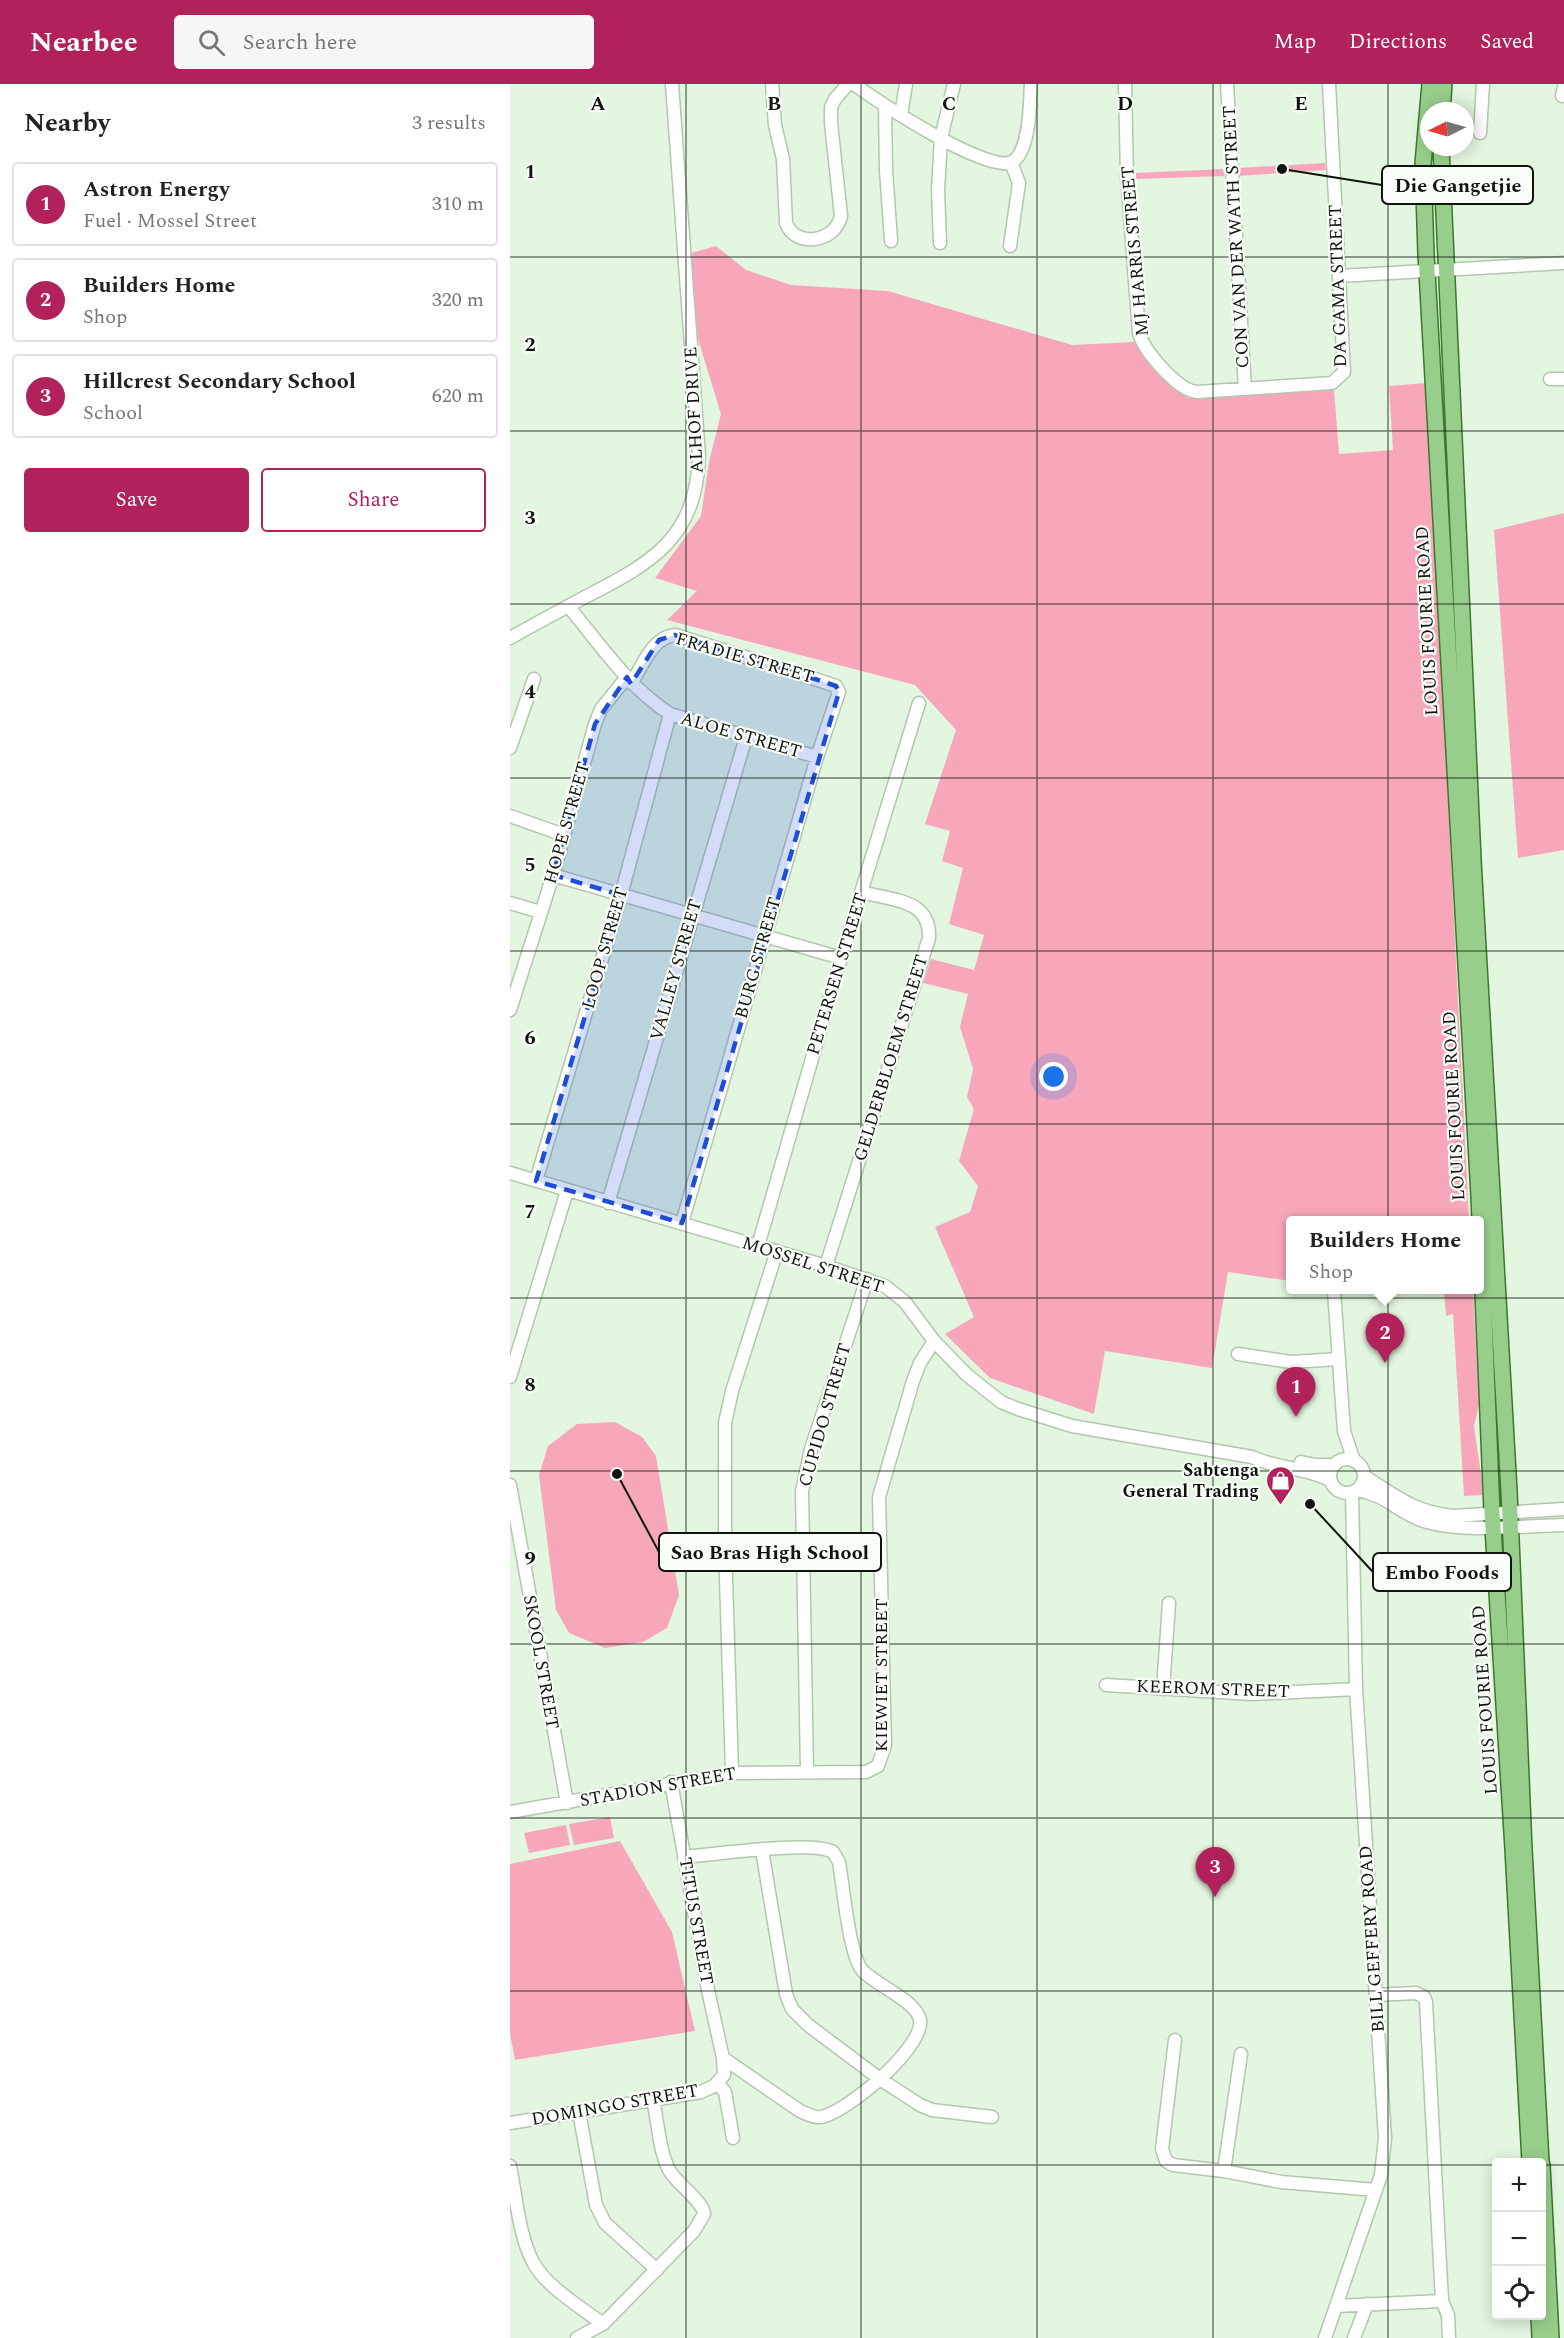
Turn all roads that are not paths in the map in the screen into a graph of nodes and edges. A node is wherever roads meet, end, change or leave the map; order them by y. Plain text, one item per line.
1 (672, 84) edge
2 (772, 84) edge
3 (848, 84) edge
4 (854, 84) edge
5 (906, 84) edge
6 (954, 84) edge
7 (1031, 84) edge
8 (1125, 84) edge
9 (1227, 84) edge
10 (1329, 84) edge
11 (1430, 84) edge
12 (1444, 84) edge
13 (1483, 84) edge
14 (1443, 102) edge
15 (885, 107) junction
16 (901, 115) junction
17 (1480, 134) dead end
18 (941, 138) junction
19 (1442, 156) edge
20 (1008, 163) junction
21 (891, 241) dead end
22 (940, 243) dead end
23 (1010, 246) dead end
24 (1564, 263) edge
25 (1448, 269) junction
26 (1427, 270) junction
27 (1338, 276) junction
28 (1339, 379) joint
29 (1550, 379) dead end
30 (1564, 379) edge
31 (1245, 389) junction
32 (568, 606) junction
33 (510, 638) edge
34 (534, 680) dead end
35 (629, 680) junction
36 (838, 695) joint
37 (919, 704) dead end
38 (670, 714) junction
39 (746, 737) junction
40 (510, 748) edge
41 (817, 757) junction
42 (510, 816) edge
43 (564, 835) junction
44 (553, 874) junction
45 (861, 892) junction
46 (621, 895) junction
47 (510, 903) edge
48 (540, 912) junction
49 (693, 914) junction
50 (765, 936) junction
51 (841, 958) junction
52 (510, 1010) edge
53 (510, 1173) edge
54 (536, 1181) junction
55 (567, 1191) junction
56 (608, 1203) junction
57 (1479, 1216) edge
58 (682, 1223) junction
59 (758, 1245) junction
60 (777, 1251) junction
61 (826, 1266) junction
62 (867, 1279) junction
63 (1334, 1294) edge
64 (1483, 1294) edge
65 (934, 1341) junction
66 (1238, 1354) dead end
67 (1339, 1359) junction
68 (512, 1364) edge
69 (510, 1377) edge
70 (1344, 1431) junction
71 (1252, 1457) junction
72 (1354, 1461) junction
73 (1336, 1463) junction
74 (1364, 1476) junction
75 (1330, 1480) junction
76 (510, 1485) edge
77 (1350, 1492) junction
78 (1564, 1509) edge
79 (1509, 1519) junction
80 (1492, 1520) junction
81 (1564, 1525) edge
82 (1169, 1603) dead end
83 (1106, 1685) dead end
84 (1163, 1689) junction
85 (1356, 1689) junction
86 (878, 1766) joint
87 (807, 1771) junction
88 (732, 1773) junction
89 (671, 1782) junction
90 (567, 1803) junction
91 (510, 1812) edge
92 (762, 1850) junction
93 (684, 1857) junction
94 (1376, 1995) junction
95 (1175, 2040) dead end
96 (1241, 2054) dead end
97 (723, 2058) junction
98 (880, 2079) junction
99 (717, 2083) junction
100 (653, 2100) junction
101 (579, 2112) junction
102 (992, 2117) dead end
103 (510, 2123) edge
104 (733, 2138) dead end
105 (1530, 2158) edge
106 (1541, 2158) edge
107 (510, 2166) edge
108 (1224, 2171) junction
109 (1376, 2190) junction
110 (1544, 2212) edge
111 (657, 2270) junction
112 (1442, 2301) junction
113 (1367, 2304) junction
114 (1336, 2306) junction
115 (1539, 2320) edge
116 (603, 2324) junction
117 (577, 2338) edge
118 (1325, 2338) edge
119 (1354, 2338) edge
120 (1449, 2338) edge
121 (1540, 2338) edge
122 (1551, 2338) edge

1 - 32 street, ALHOF DRIVE
2 - 3 street
4 - 15 street
5 - 16 street
6 - 18 street
7 - 20 street
8 - 31 street, MJ HARRIS STREET
9 - 31 street, CON VAN DER WATH STREET
10 - 27 street, DA GAMA STREET
11 - 26 main road, LOUIS FOURIE ROAD
12 - 14 main road
13 - 17 street
15 - 16 street
15 - 21 street
16 - 18 street
18 - 20 street
18 - 22 street
19 - 25 main road, LOUIS FOURIE ROAD
20 - 23 street
24 - 25 street
25 - 26 street
25 - 79 main road, LOUIS FOURIE ROAD
26 - 27 street
26 - 57 main road, LOUIS FOURIE ROAD
27 - 28 street, DA GAMA STREET
28 - 31 street, MJ HARRIS STREET
29 - 30 street
32 - 33 street, ALHOF DRIVE
32 - 35 street, ALOE STREET
34 - 40 street
35 - 36 street, FRADIE STREET
35 - 38 street, ALOE STREET
35 - 43 street, HOPE STREET
36 - 41 street, BURG STREET
37 - 45 street, PETERSEN STREET
38 - 39 street, ALOE STREET
38 - 46 street, LOOP STREET
39 - 41 street, ALOE STREET
39 - 49 street, VALLEY STREET
41 - 50 street, BURG STREET
42 - 43 street
43 - 44 street, HOPE STREET
44 - 46 street
44 - 48 street, HOPE STREET
45 - 51 street, PETERSEN STREET
45 - 61 street, GELDERBLOEM STREET
46 - 49 street
46 - 54 street, LOOP STREET
47 - 48 street
48 - 52 street, HOPE STREET
49 - 50 street
49 - 56 street, VALLEY STREET
50 - 51 street
50 - 58 street, BURG STREET
51 - 59 street, PETERSEN STREET
53 - 54 street, MOSSEL STREET
54 - 55 street, MOSSEL STREET
55 - 56 street, MOSSEL STREET
55 - 68 street
56 - 58 street, MOSSEL STREET
58 - 59 street, MOSSEL STREET
59 - 60 street, MOSSEL STREET
60 - 61 street, MOSSEL STREET
60 - 88 street
61 - 62 street, MOSSEL STREET
62 - 65 street, MOSSEL STREET
62 - 87 street, CUPIDO STREET
63 - 67 street
64 - 80 main road, LOUIS FOURIE ROAD
65 - 71 street, MOSSEL STREET
65 - 86 street, KIEWIET STREET
66 - 67 street
67 - 70 street
68 - 69 street
70 - 72 street
70 - 73 street
71 - 73 street
71 - 75 street
72 - 73 street
72 - 74 street
73 - 75 street
74 - 77 street
74 - 80 street
75 - 77 street
76 - 90 street, SKOOL STREET
77 - 80 street
77 - 85 street, BILL GEFFERY ROAD
78 - 79 street
79 - 80 street
79 - 81 street
79 - 106 main road, LOUIS FOURIE ROAD
80 - 105 main road, LOUIS FOURIE ROAD
82 - 84 street
83 - 84 street, KEEROM STREET
84 - 85 street, KEEROM STREET
85 - 94 street, BILL GEFFERY ROAD
86 - 87 street, STADION STREET
87 - 88 street, STADION STREET
88 - 89 street, STADION STREET
89 - 90 street, STADION STREET
89 - 93 street, TITUS STREET
90 - 91 street, STADION STREET
92 - 93 street
92 - 98 street
92 - 98 street
93 - 97 street, TITUS STREET
94 - 109 street, BILL GEFFERY ROAD
94 - 112 street
95 - 108 street
96 - 108 street
97 - 98 street
97 - 99 street, TITUS STREET
98 - 102 street
99 - 100 street, DOMINGO STREET
99 - 104 street
100 - 101 street, DOMINGO STREET
100 - 111 street
101 - 103 street, DOMINGO STREET
101 - 111 street
107 - 116 street
108 - 109 street
109 - 114 street, BILL GEFFERY ROAD
110 - 122 main road, LOUIS FOURIE ROAD
111 - 116 street
112 - 113 street
112 - 120 street
113 - 114 street
113 - 119 street
114 - 118 street, BILL GEFFERY ROAD
115 - 121 main road
116 - 117 street

